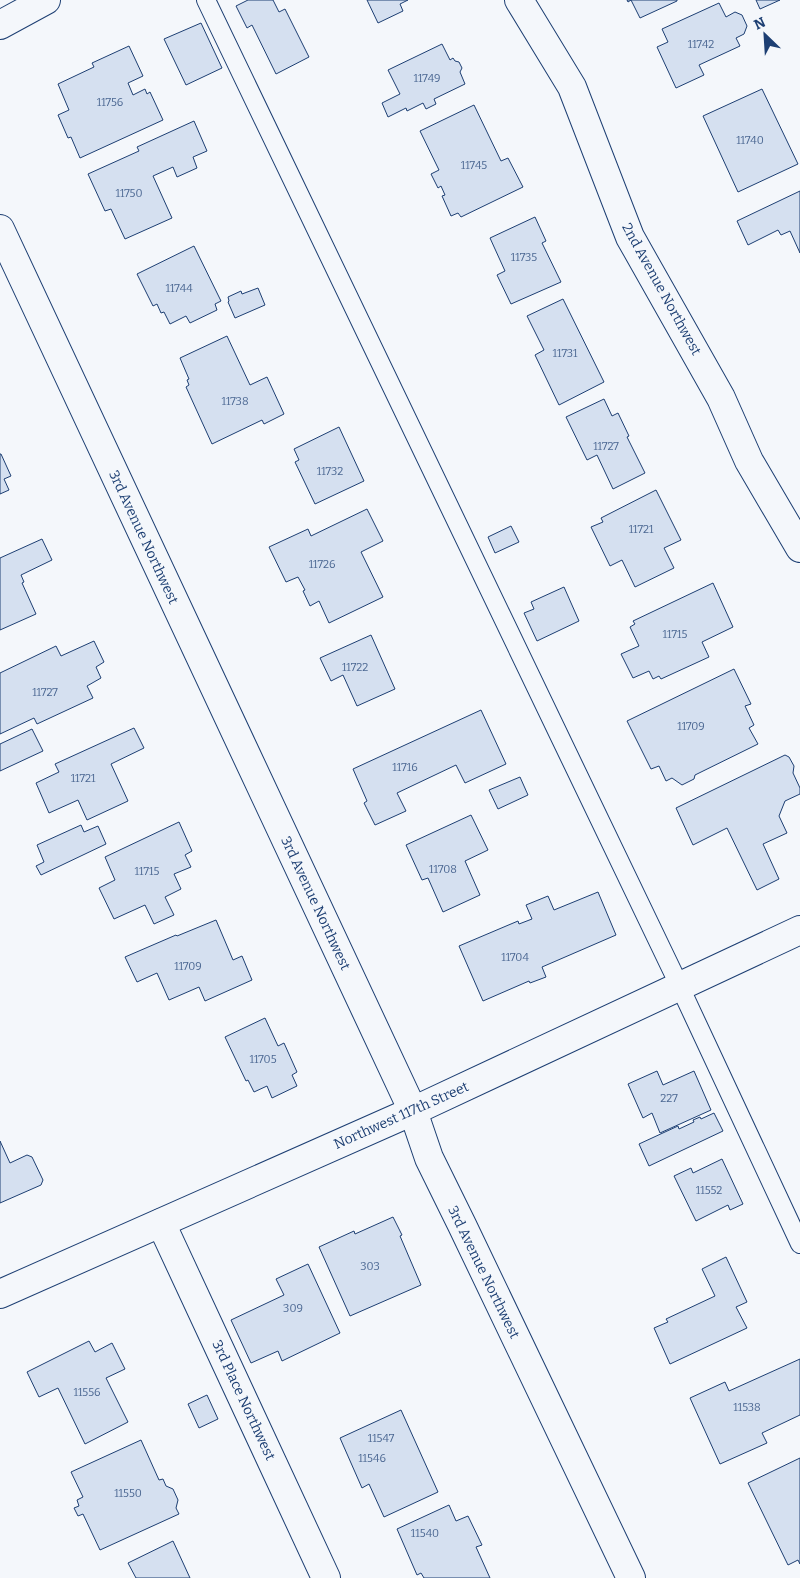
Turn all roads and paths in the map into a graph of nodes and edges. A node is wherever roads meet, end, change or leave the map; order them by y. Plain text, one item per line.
1 (46, 0) edge
2 (206, 0) edge
3 (519, 0) edge
4 (0, 25) edge
5 (0, 229) edge
6 (800, 548) edge
7 (800, 930) edge
8 (680, 987) junction
9 (413, 1111) junction
10 (161, 1223) junction
11 (800, 1244) edge
12 (0, 1294) edge
13 (326, 1578) edge
14 (631, 1578) edge

1 - 4 street
2 - 8 lane
3 - 6 street, 2nd Avenue Northwest
5 - 9 street, 3rd Avenue Northwest
7 - 8 street, Northwest 117th Street
8 - 9 street, Northwest 117th Street
8 - 11 lane
9 - 10 street, Northwest 117th Street
9 - 14 street, 3rd Avenue Northwest
10 - 12 street, Northwest 117th Street
10 - 13 street, 3rd Place Northwest

